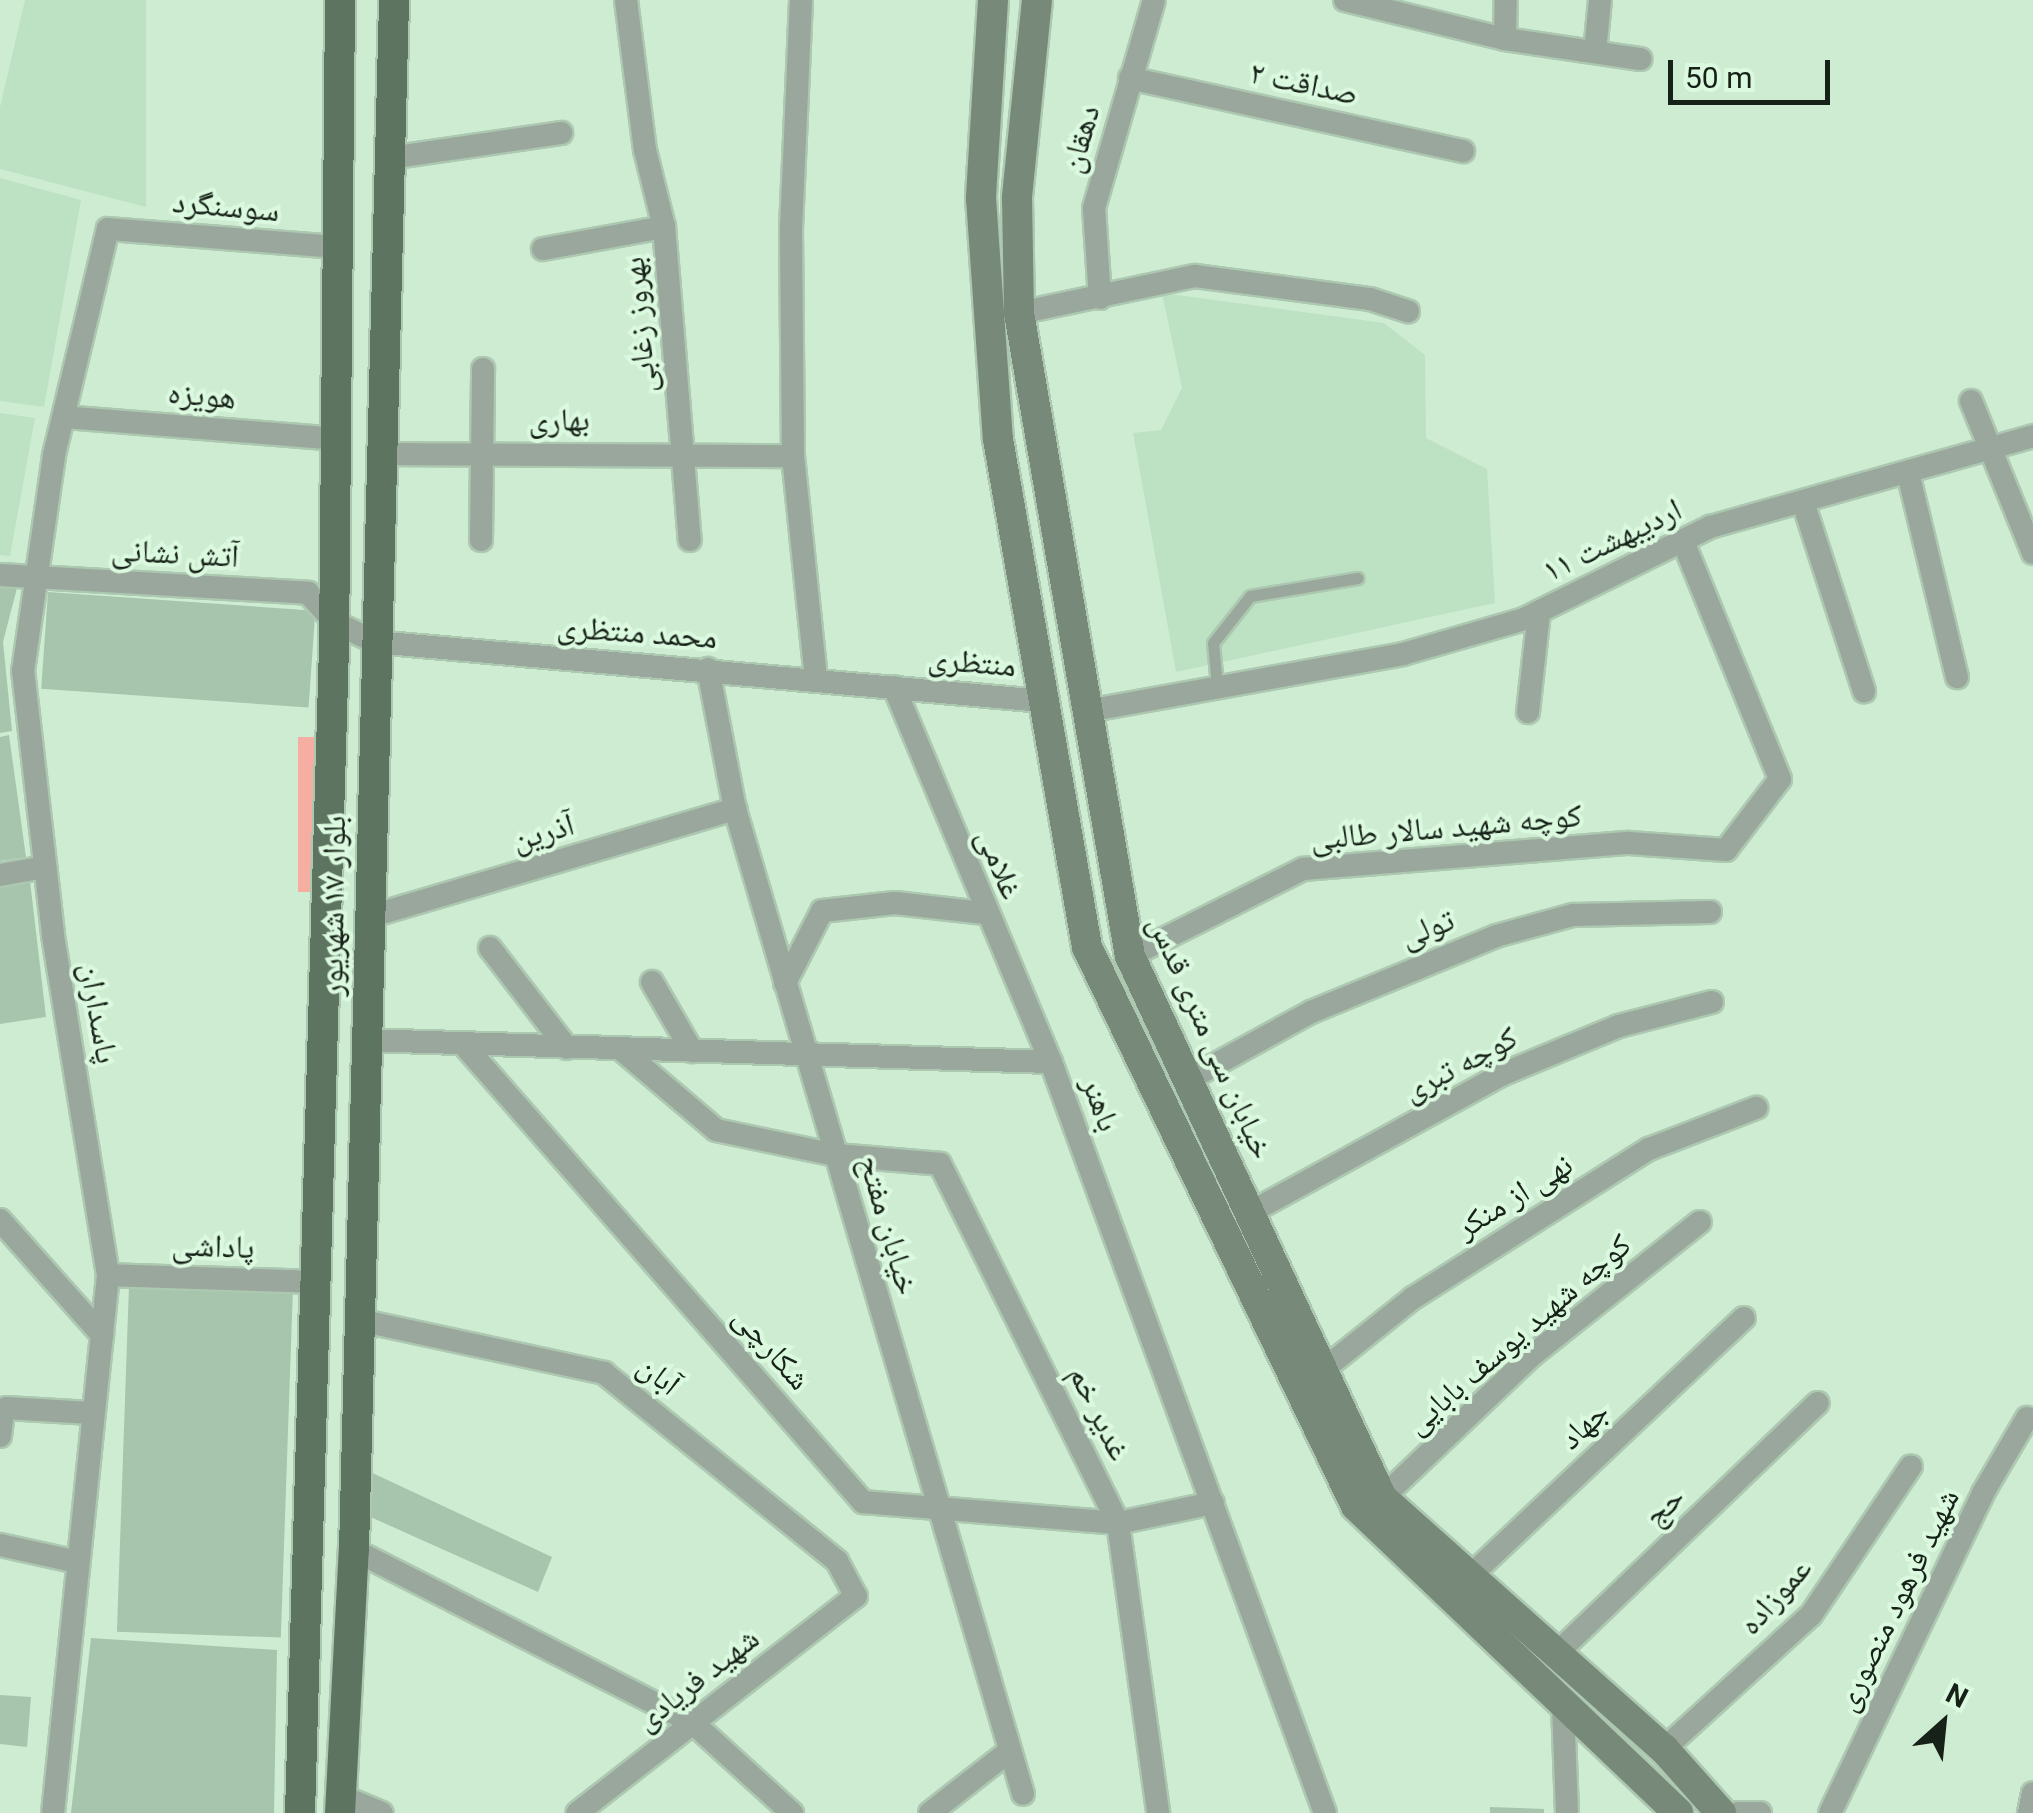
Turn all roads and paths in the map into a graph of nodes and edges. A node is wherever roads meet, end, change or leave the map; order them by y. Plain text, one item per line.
1 (340, 0) edge
2 (394, 0) edge
3 (626, 0) edge
4 (801, 0) edge
5 (993, 0) edge
6 (1037, 0) edge
7 (1154, 0) edge
8 (1345, 0) edge
9 (1506, 0) edge
10 (1600, 0) edge
11 (1505, 39) junction
12 (1595, 52) junction
13 (1641, 59) dead end
14 (1130, 78) junction
15 (561, 133) dead end
16 (1463, 151) dead end
17 (389, 158) junction
18 (664, 227) junction
19 (108, 229) joint
20 (338, 248) junction
21 (544, 249) dead end
22 (1100, 298) junction
23 (1408, 311) dead end
24 (1018, 313) junction
25 (484, 369) dead end
26 (1971, 401) dead end
27 (64, 417) junction
28 (1034, 429) junction
29 (2033, 436) edge
30 (336, 438) junction
31 (998, 439) junction
32 (1987, 450) junction
33 (682, 451) junction
34 (482, 453) junction
35 (384, 454) junction
36 (793, 456) junction
37 (1908, 473) junction
38 (1803, 502) junction
39 (2025, 515) edge
40 (481, 540) dead end
41 (690, 540) dead end
42 (1683, 541) junction
43 (2033, 553) edge
44 (0, 575) edge
45 (37, 578) junction
46 (1358, 578) dead end
47 (1539, 612) junction
48 (334, 622) junction
49 (374, 642) junction
50 (708, 669) junction
51 (1957, 677) dead end
52 (816, 678) junction
53 (1217, 685) junction
54 (894, 687) junction
55 (1864, 690) dead end
56 (1043, 701) junction
57 (1087, 711) junction
58 (1528, 712) dead end
59 (735, 809) junction
60 (45, 867) junction
61 (0, 875) edge
62 (1710, 912) dead end
63 (984, 913) junction
64 (368, 917) junction
65 (1126, 944) junction
66 (1087, 947) junction
67 (490, 948) dead end
68 (324, 953) junction
69 (367, 965) junction
70 (652, 982) dead end
71 (785, 984) junction
72 (1712, 1002) dead end
73 (365, 1040) junction
74 (464, 1046) junction
75 (567, 1048) junction
76 (622, 1050) junction
77 (692, 1052) junction
78 (806, 1054) junction
79 (1051, 1062) junction
80 (1188, 1079) junction
81 (1756, 1108) dead end
82 (836, 1156) junction
83 (1251, 1212) junction
84 (0, 1220) edge
85 (1700, 1222) dead end
86 (360, 1274) junction
87 (108, 1275) junction
88 (315, 1277) junction
89 (1744, 1318) dead end
90 (359, 1320) junction
91 (102, 1335) junction
92 (1324, 1370) junction
93 (1818, 1403) dead end
94 (91, 1413) junction
95 (2027, 1418) dead end
96 (2, 1421) edge
97 (1912, 1466) dead end
98 (1382, 1498) junction
99 (1213, 1503) junction
100 (937, 1508) junction
101 (1118, 1523) junction
102 (0, 1545) edge
103 (354, 1550) junction
104 (78, 1562) junction
105 (1468, 1578) junction
106 (856, 1596) joint
107 (1555, 1655) junction
108 (1563, 1704) junction
109 (693, 1723) junction
110 (1664, 1749) junction
111 (1008, 1752) junction
112 (2033, 1793) edge
113 (1023, 1794) dead end
114 (340, 1805) edge
115 (54, 1813) edge
116 (300, 1813) edge
117 (382, 1813) edge
118 (577, 1813) edge
119 (792, 1813) edge
120 (930, 1813) edge
121 (1158, 1813) edge
122 (1325, 1813) edge
123 (1568, 1813) edge
124 (1678, 1813) edge
125 (1721, 1813) edge
126 (1738, 1813) edge
127 (1760, 1813) edge
128 (1830, 1813) edge
129 (2030, 1813) edge

1 - 20 main road, بلوار ١٧ شهریور
2 - 17 main road, بلوار ١٧ شهریور
3 - 18 street
4 - 36 street
5 - 31 main road
6 - 24 main road, خیابان سی متری قدس
7 - 14 street, دهقان
8 - 11 street
9 - 11 street
10 - 12 street
11 - 12 street
12 - 13 street
14 - 16 street, صداقت ۲
14 - 22 street, دهقان
15 - 17 street
17 - 35 main road, بلوار ١٧ شهریور
18 - 21 street, بهروز زغابی
18 - 33 street, بهروز زغابی
19 - 20 street, سوسنگرد
19 - 27 street, پاسداران
20 - 30 main road, بلوار ١٧ شهریور
22 - 23 street
22 - 24 street
24 - 28 main road, خیابان سی متری قدس
25 - 34 street
26 - 32 street
27 - 30 street, هویزه
27 - 45 street, پاسداران
28 - 31 main road
28 - 57 main road, خیابان سی متری قدس
29 - 32 street, ۱۱ اردیبهشت
30 - 48 main road, بلوار ١٧ شهریور
31 - 56 main road
32 - 37 street, ۱۱ اردیبهشت
32 - 39 street
33 - 34 street, بهاری
33 - 36 street, بهاری
33 - 41 street, بهروز زغابی
34 - 35 street, بهاری
34 - 40 street
35 - 49 main road, بلوار ١٧ شهریور
36 - 52 street
37 - 38 street, ۱۱ اردیبهشت
37 - 51 street
38 - 42 street, ۱۱ اردیبهشت
38 - 55 street
39 - 43 street
42 - 47 street, ۱۱ اردیبهشت
42 - 65 street, کوچه شهید سالار طالبی
44 - 45 street, آتش نشانی
45 - 48 street, آتش نشانی
45 - 60 street, پاسداران
46 - 53 lane
47 - 53 street, ۱۱ اردیبهشت
47 - 58 street
48 - 49 street, آتش نشانی
48 - 68 main road, بلوار ١٧ شهریور
49 - 50 street, محمد منتظری
49 - 64 main road, بلوار ١٧ شهریور
50 - 52 street, محمد منتظری
50 - 59 street, خیابان مفتح
52 - 54 street, محمد منتظری
53 - 57 street, ۱۱ اردیبهشت
54 - 56 street, منتظری
54 - 63 street, غلامی
56 - 66 main road
57 - 65 main road, خیابان سی متری قدس
59 - 64 street, آذرین
59 - 71 street, خیابان مفتح
60 - 61 street
60 - 87 street, پاسداران
62 - 80 street, تولی
63 - 71 street
63 - 79 street, غلامی
64 - 69 main road, بلوار ١٧ شهریور
65 - 66 main road
65 - 80 main road, خیابان سی متری قدس
66 - 108 main road
67 - 75 street
68 - 69 main road
68 - 88 main road, بلوار ١٧ شهریور
69 - 73 main road, بلوار ١٧ شهریور
70 - 77 street
71 - 78 street, خیابان مفتح
72 - 83 street, کوچه تبری
73 - 74 street, باهنر
73 - 86 main road, بلوار ١٧ شهریور
74 - 75 street, باهنر
74 - 100 street, شکارچی
75 - 76 street, باهنر
76 - 77 street, باهنر
76 - 82 street
77 - 78 street, باهنر
78 - 79 street, باهنر
78 - 82 street, خیابان مفتح
79 - 99 street, باهنر
80 - 83 main road, خیابان سی متری قدس
81 - 92 street, نهی از منکر
82 - 100 street, خیابان مفتح
82 - 101 street, غدیر خم
83 - 92 main road, خیابان سی متری قدس
84 - 91 street
85 - 98 street, کوچه شهید یوسف بابایی
86 - 88 main road
86 - 90 main road, بلوار ١٧ شهریور
87 - 88 street, پاداشی
87 - 91 street, پاسداران
88 - 116 main road, بلوار ١٧ شهریور
89 - 105 street, جهاد
90 - 103 main road, بلوار ١٧ شهریور
90 - 106 street, آبان
91 - 94 street, پاسداران
92 - 98 main road, خیابان سی متری قدس
93 - 107 street, حج
94 - 96 street
94 - 104 street, پاسداران
95 - 128 street, شهید فرهود منصوری
97 - 110 street, عموزاده
98 - 105 main road, خیابان سی متری قدس
99 - 101 street, شکارچی
99 - 122 street, باهنر
100 - 101 street, شکارچی
100 - 111 street, خیابان مفتح
101 - 121 street, غدیر خم
102 - 104 street
103 - 109 street
103 - 114 main road, بلوار ١٧ شهریور
104 - 115 street, پاسداران
105 - 107 main road, خیابان سی متری قدس
106 - 109 street, شهید فریادی
107 - 110 main road, خیابان سی متری قدس
108 - 123 street
108 - 124 main road
109 - 118 street, شهید فریادی
109 - 119 street
110 - 125 main road, خیابان سی متری قدس
111 - 113 street, خیابان مفتح
111 - 120 street
112 - 129 street
114 - 117 street
126 - 127 street

